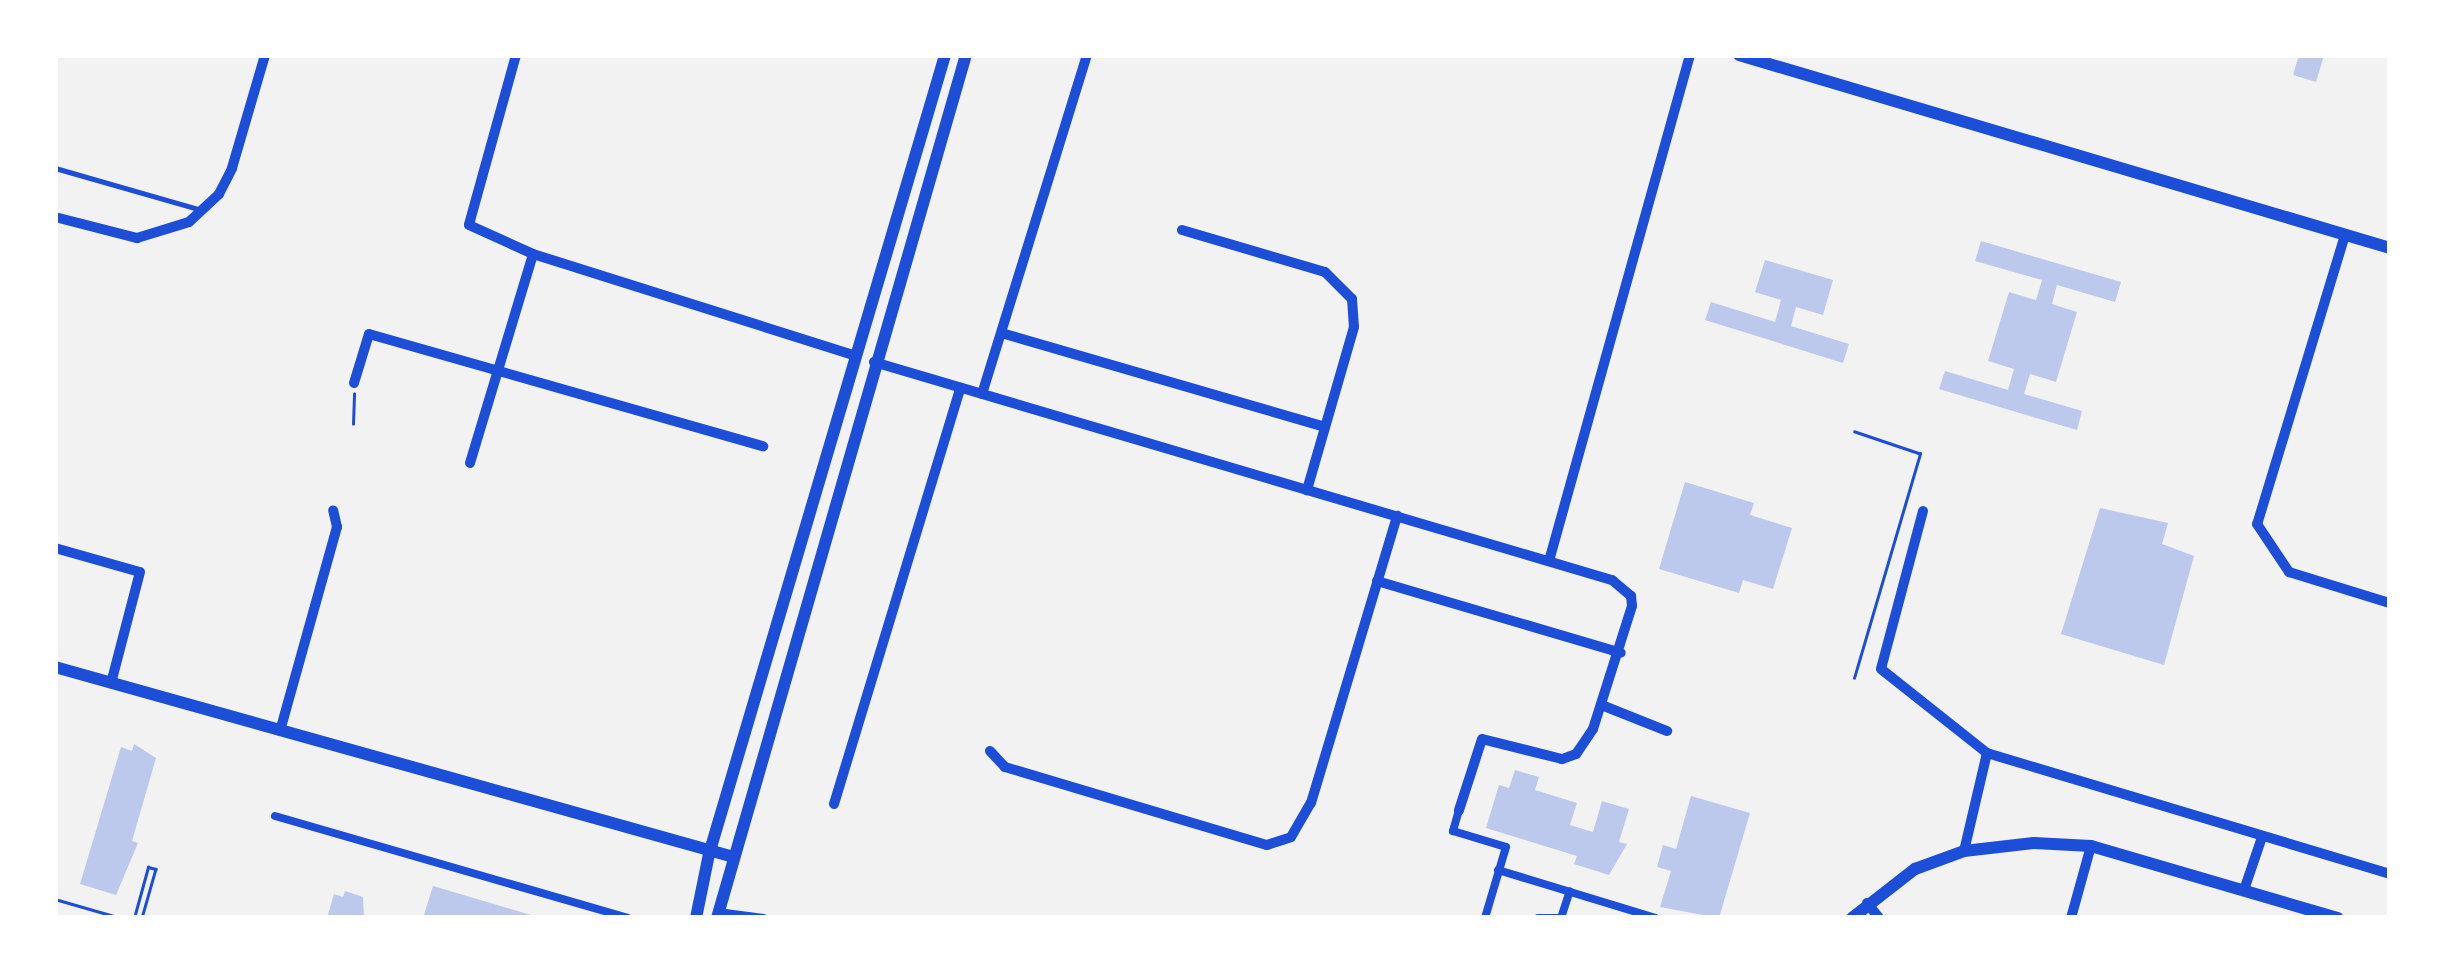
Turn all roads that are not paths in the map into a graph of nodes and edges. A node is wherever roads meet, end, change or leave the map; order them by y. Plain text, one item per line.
1 (265, 55) edge
2 (516, 55) edge
3 (945, 55) edge
4 (966, 55) edge
5 (1087, 55) edge
6 (1690, 55) edge
7 (1739, 55) edge
8 (55, 168) edge
9 (204, 211) junction
10 (55, 217) edge
11 (1182, 230) dead end
12 (2345, 234) junction
13 (2390, 248) edge
14 (532, 254) junction
15 (1005, 334) junction
16 (856, 356) junction
17 (874, 362) junction
18 (499, 371) junction
19 (354, 383) road end
20 (960, 388) junction
21 (982, 394) junction
22 (1325, 428) junction
23 (762, 446) dead end
24 (470, 464) dead end
25 (1307, 490) junction
26 (333, 510) dead end
27 (1923, 511) dead end
28 (1397, 516) junction
29 (55, 548) edge
30 (1548, 561) junction
31 (1377, 581) junction
32 (2390, 603) edge
33 (1621, 653) junction
34 (55, 666) edge
35 (111, 683) junction
36 (1604, 706) junction
37 (280, 731) junction
38 (1667, 731) dead end
39 (990, 751) dead end
40 (1988, 753) junction
41 (834, 804) dead end
42 (1459, 810) joint
43 (274, 816) dead end
44 (2262, 836) junction
45 (2092, 846) junction
46 (1964, 852) junction
47 (709, 854) junction
48 (730, 856) junction
49 (1498, 870) junction
50 (2390, 874) edge
51 (2244, 890) junction
52 (1570, 892) junction
53 (1868, 903) junction
54 (718, 915) edge
55 (628, 918) edge
56 (696, 918) edge
57 (764, 918) edge
58 (1485, 918) edge
59 (1538, 918) edge
60 (1560, 918) edge
61 (1656, 918) edge
62 (1852, 918) edge
63 (1879, 918) edge
64 (2070, 918) edge
65 (2338, 918) edge

1 - 9 street
2 - 14 street
3 - 16 street
4 - 17 street
5 - 15 street
6 - 30 street
7 - 12 street
8 - 9 lane
9 - 10 street
11 - 22 street
12 - 13 street
12 - 32 street
14 - 16 street
14 - 18 street
15 - 21 street
15 - 22 street
16 - 17 street
16 - 47 street
17 - 20 street
17 - 48 street
18 - 19 street
18 - 23 street
18 - 24 street
20 - 21 street
20 - 41 street
21 - 25 street
22 - 25 street
25 - 28 street
26 - 37 street
27 - 40 street
28 - 30 street
28 - 31 street
29 - 35 street
30 - 33 street
31 - 33 street
31 - 39 street
33 - 36 street
34 - 35 street
35 - 37 street
36 - 38 street
36 - 42 street
37 - 47 street
40 - 44 street
40 - 46 street
42 - 49 street
43 - 55 street
44 - 50 street
44 - 51 street
45 - 46 street
45 - 51 street
45 - 64 street
46 - 53 street
47 - 48 street
47 - 56 street
48 - 54 street
49 - 52 street
49 - 58 street
51 - 65 street
52 - 60 street
52 - 61 street
53 - 62 street
53 - 63 street
54 - 57 street
59 - 60 street

